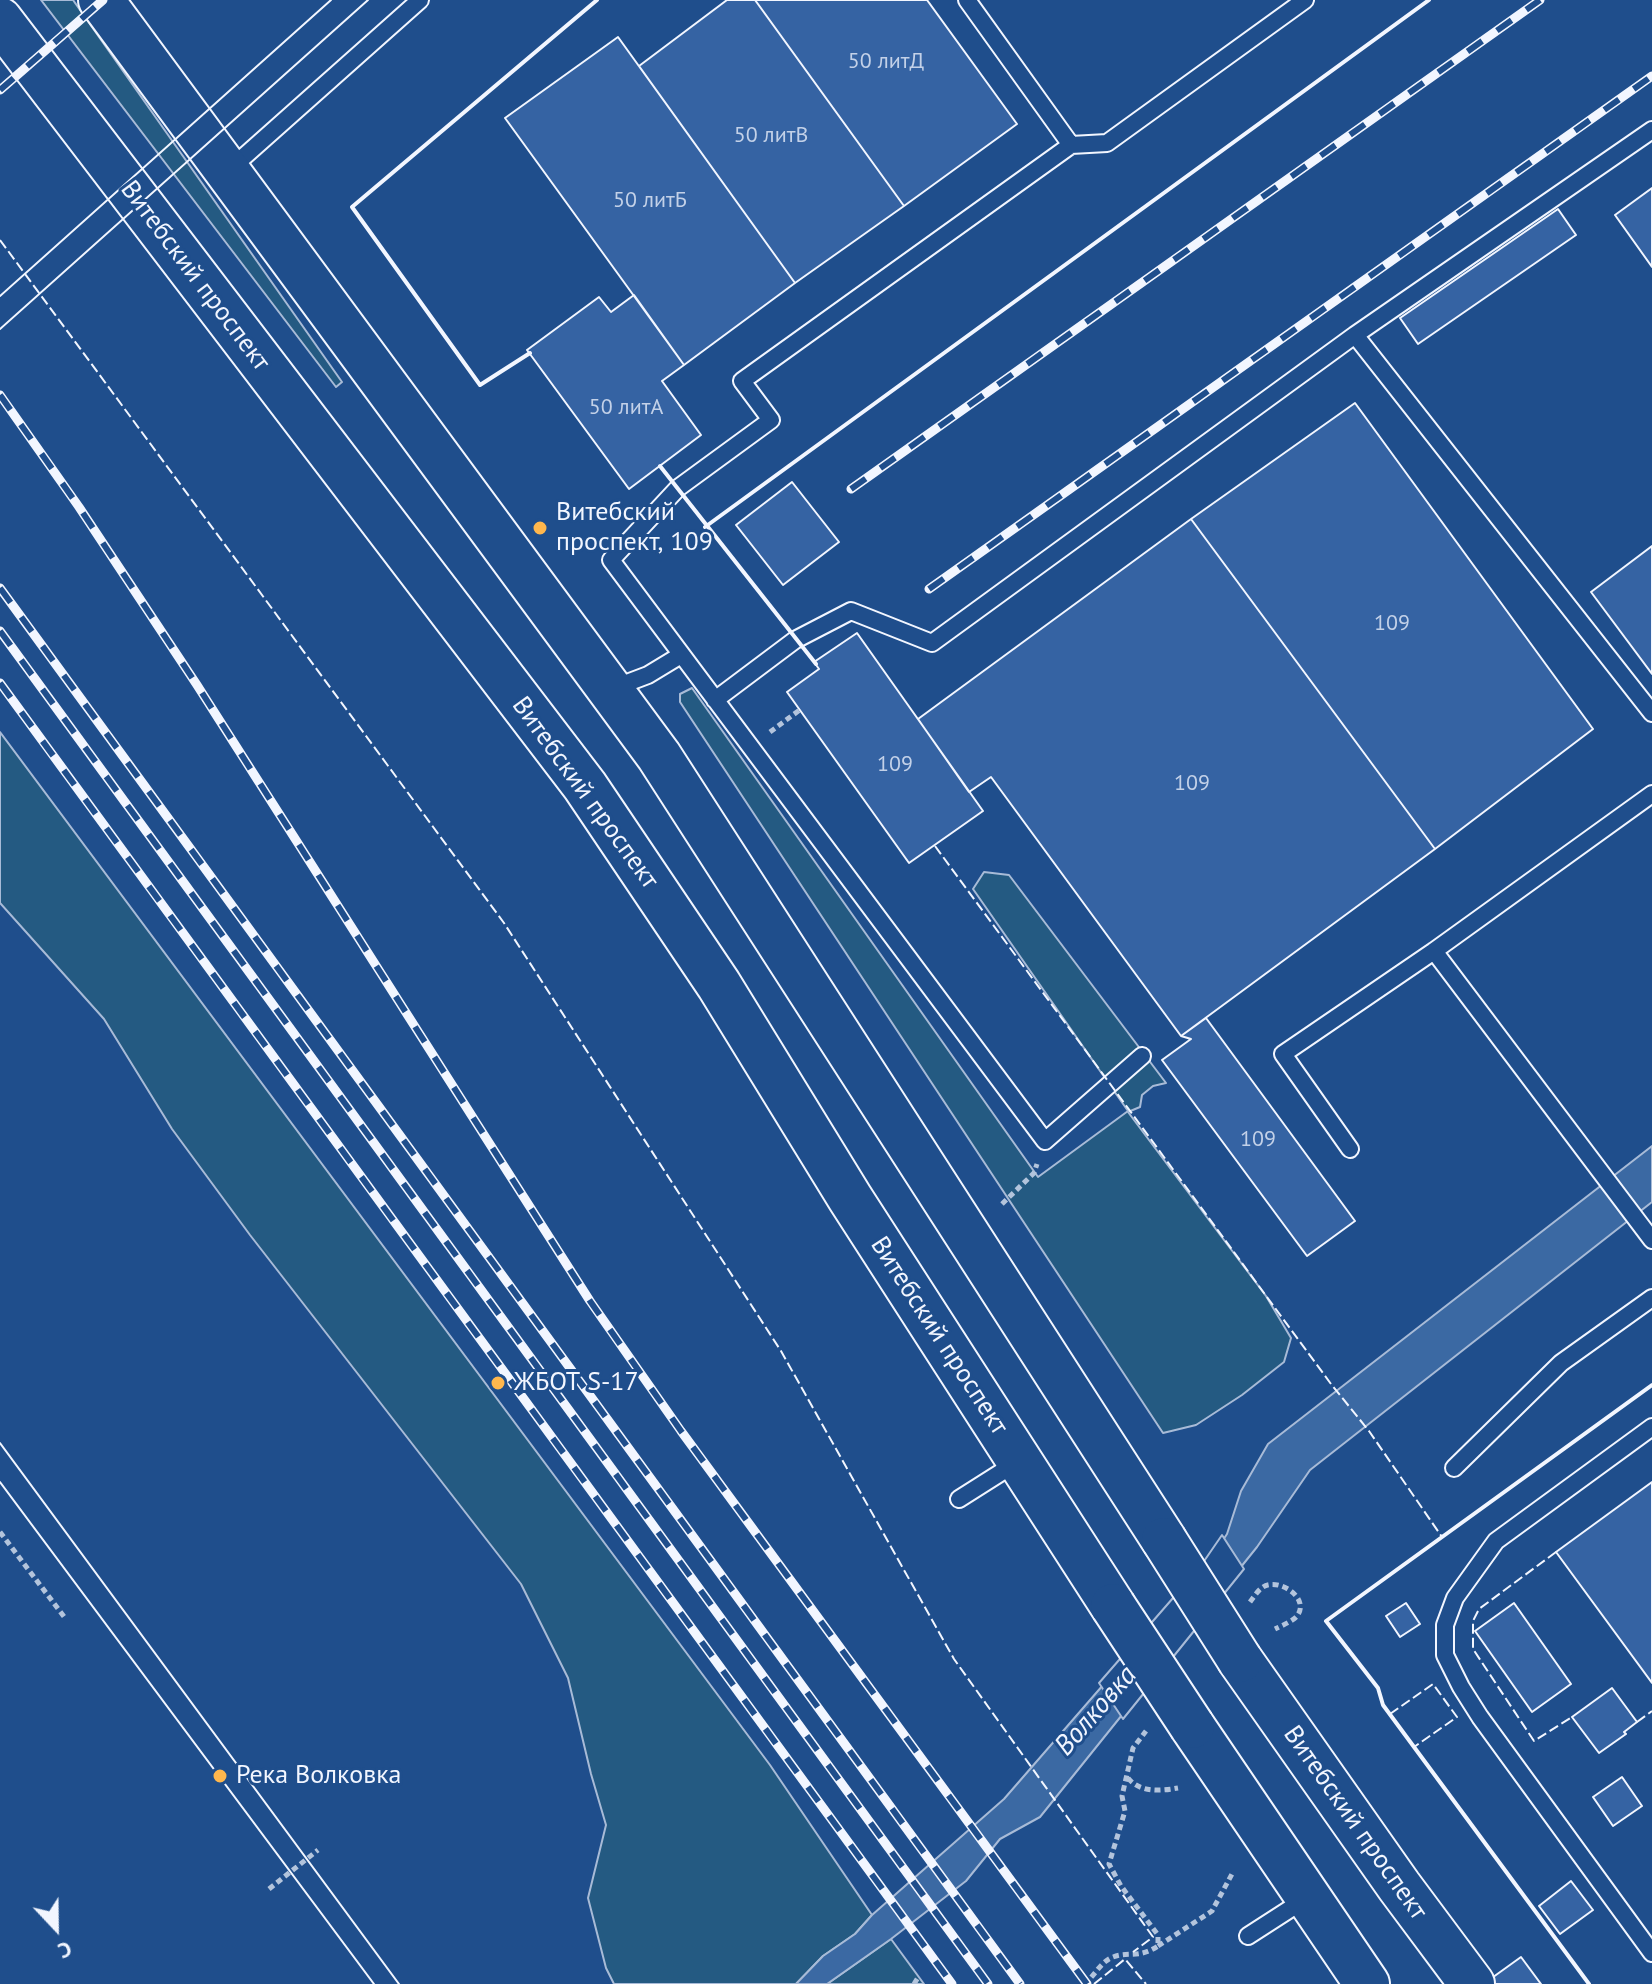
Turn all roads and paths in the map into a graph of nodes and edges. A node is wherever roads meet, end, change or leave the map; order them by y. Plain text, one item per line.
1 (101, 0) edge
2 (420, 0) edge
3 (967, 0) edge
4 (1305, 0) edge
5 (0, 20) edge
6 (1652, 130) edge
7 (1071, 145) junction
8 (228, 171) junction
9 (1355, 335) junction
10 (681, 655) junction
11 (610, 689) junction
12 (715, 700) junction
13 (801, 709) dead end
14 (1652, 713) edge
15 (791, 716) dead end
16 (1652, 794) edge
17 (1434, 951) junction
18 (1142, 1056) dead end
19 (1350, 1149) dead end
20 (1034, 1173) dead end
21 (1002, 1204) dead end
22 (1652, 1240) edge
23 (1652, 1298) edge
24 (1652, 1427) edge
25 (1019, 1461) junction
26 (1454, 1468) dead end
27 (959, 1499) dead end
28 (0, 1532) edge
29 (65, 1618) dead end
30 (1178, 1788) dead end
31 (318, 1850) dead end
32 (1232, 1874) dead end
33 (269, 1889) dead end
34 (1307, 1898) junction
35 (1248, 1936) dead end
36 (1158, 1946) junction
37 (1652, 1953) edge
38 (919, 1976) dead end
39 (914, 1984) edge
40 (1084, 1984) edge
41 (1367, 1984) edge
42 (1472, 1984) edge

1 - 8 main road
2 - 8 lane
3 - 7 lane
4 - 7 lane
5 - 25 main road, Витебский проспект
6 - 9 lane
7 - 10 lane
8 - 11 main road
9 - 12 lane
9 - 14 lane
10 - 11 lane
10 - 12 lane
11 - 42 main road, Витебский проспект, bridge
12 - 18 lane
13 - 15 path
16 - 17 lane
17 - 19 lane
17 - 22 lane
20 - 21 path
23 - 26 lane
24 - 37 lane
25 - 27 lane
25 - 34 main road, Витебский проспект, bridge
28 - 29 path
30 - 36 path
31 - 33 path
32 - 36 path
34 - 35 lane
34 - 41 main road
36 - 40 path
38 - 39 path

